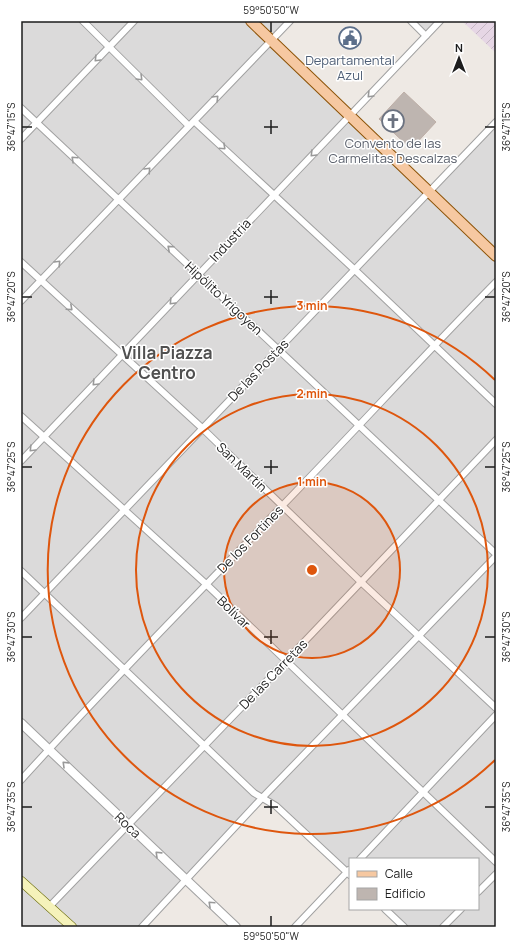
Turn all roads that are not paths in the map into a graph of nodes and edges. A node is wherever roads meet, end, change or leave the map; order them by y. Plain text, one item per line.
1 (83, 21) edge
2 (134, 21) edge
3 (250, 21) edge
4 (290, 21) edge
5 (411, 21) edge
6 (440, 21) edge
7 (426, 36) junction
8 (271, 41) junction
9 (109, 47) junction
10 (21, 108) edge
11 (350, 116) junction
12 (194, 121) junction
13 (496, 122) edge
14 (36, 123) junction
15 (189, 126) junction
16 (21, 139) edge
17 (428, 192) junction
18 (274, 194) junction
19 (119, 201) junction
20 (496, 256) edge
21 (21, 262) edge
22 (355, 270) junction
23 (198, 274) junction
24 (41, 281) junction
25 (496, 282) edge
26 (21, 301) edge
27 (434, 345) junction
28 (278, 348) junction
29 (122, 355) junction
30 (496, 404) edge
31 (21, 416) edge
32 (359, 424) junction
33 (202, 428) junction
34 (44, 437) junction
35 (496, 440) edge
36 (21, 461) edge
37 (439, 500) junction
38 (282, 506) junction
39 (124, 509) junction
40 (496, 555) edge
41 (21, 571) edge
42 (360, 582) junction
43 (206, 584) junction
44 (45, 593) junction
45 (21, 618) edge
46 (419, 635) junction
47 (285, 662) junction
48 (125, 668) junction
49 (496, 708) edge
50 (342, 715) junction
51 (496, 715) edge
52 (21, 723) edge
53 (205, 745) junction
54 (49, 749) junction
55 (21, 780) edge
56 (424, 792) junction
57 (262, 798) junction
58 (128, 825) junction
59 (361, 858) edge
60 (496, 862) edge
61 (349, 873) edge
62 (496, 874) edge
63 (186, 881) junction
64 (23, 886) edge
65 (479, 891) edge
66 (49, 907) junction
67 (386, 910) edge
68 (460, 910) edge
69 (72, 927) edge
70 (142, 927) edge
71 (236, 927) edge
72 (295, 927) edge
73 (404, 927) edge
74 (443, 927) edge

1 - 9 street
2 - 9 street
3 - 8 main road
4 - 8 street
5 - 7 street
6 - 7 street, Industria
7 -> 11 street, Industria
8 - 11 main road
12 -> 8 street
9 -> 14 street
9 -> 15 street
10 - 14 street, Hipólito Yrigoyen
11 - 17 main road
11 -> 18 street, Industria
12 - 15 street
12 -> 18 street
13 - 17 street, De las Postas
14 - 16 street
19 -> 14 street, Hipólito Yrigoyen
19 -> 15 street
17 - 20 main road
17 - 22 street, De las Postas
18 - 22 street
18 - 23 street, Industria
23 -> 19 street, Hipólito Yrigoyen
24 -> 19 street
21 - 24 street, San Martín
22 - 27 street
22 - 28 street, De las Postas
23 - 28 street, Hipólito Yrigoyen
23 -> 29 street, Industria
24 - 26 street
24 -> 29 street, San Martín
25 - 27 street, De los Fortines
27 - 30 street
27 - 32 street, De los Fortines
28 - 32 street, Hipólito Yrigoyen
28 - 33 street, De las Postas
29 - 33 street, San Martín
29 -> 34 street, Industria
31 - 34 street, Bolívar
32 - 37 street, Hipólito Yrigoyen
32 - 38 street, De los Fortines
33 - 38 street, San Martín
33 - 39 street, De las Postas
34 -> 36 street, Industria
34 - 39 street, Bolívar
35 - 37 street, De las Carretas
37 - 40 street, Hipólito Yrigoyen
37 - 42 street, De las Carretas
38 - 42 street, San Martín
38 - 43 street, De los Fortines
39 - 43 street, Bolívar
39 - 44 street, De las Postas
40 - 46 street
41 - 44 street
42 - 46 street, San Martín
42 - 47 street, De las Carretas
43 - 47 street, Bolívar
43 - 48 street, De los Fortines
44 - 45 street, De las Postas
44 - 48 street
46 - 49 street, San Martín
46 - 50 street
47 - 50 street, Bolívar
47 - 53 street, De las Carretas
48 - 53 street
48 - 54 street, De los Fortines
50 - 56 street, Bolívar
50 - 57 street
51 - 56 street
52 - 54 street, Roca
53 - 57 street
53 - 58 street, De las Carretas
54 - 55 street, De los Fortines
58 -> 54 street, Roca
56 - 59 street
56 - 60 street, Bolívar
57 - 61 street
57 - 63 street
63 -> 58 street, Roca
58 - 66 street, De las Carretas
61 - 72 street
62 - 65 street
63 - 70 street
71 -> 63 street, Roca
64 - 66 main road
66 - 69 main road
67 - 73 street
68 - 74 street

